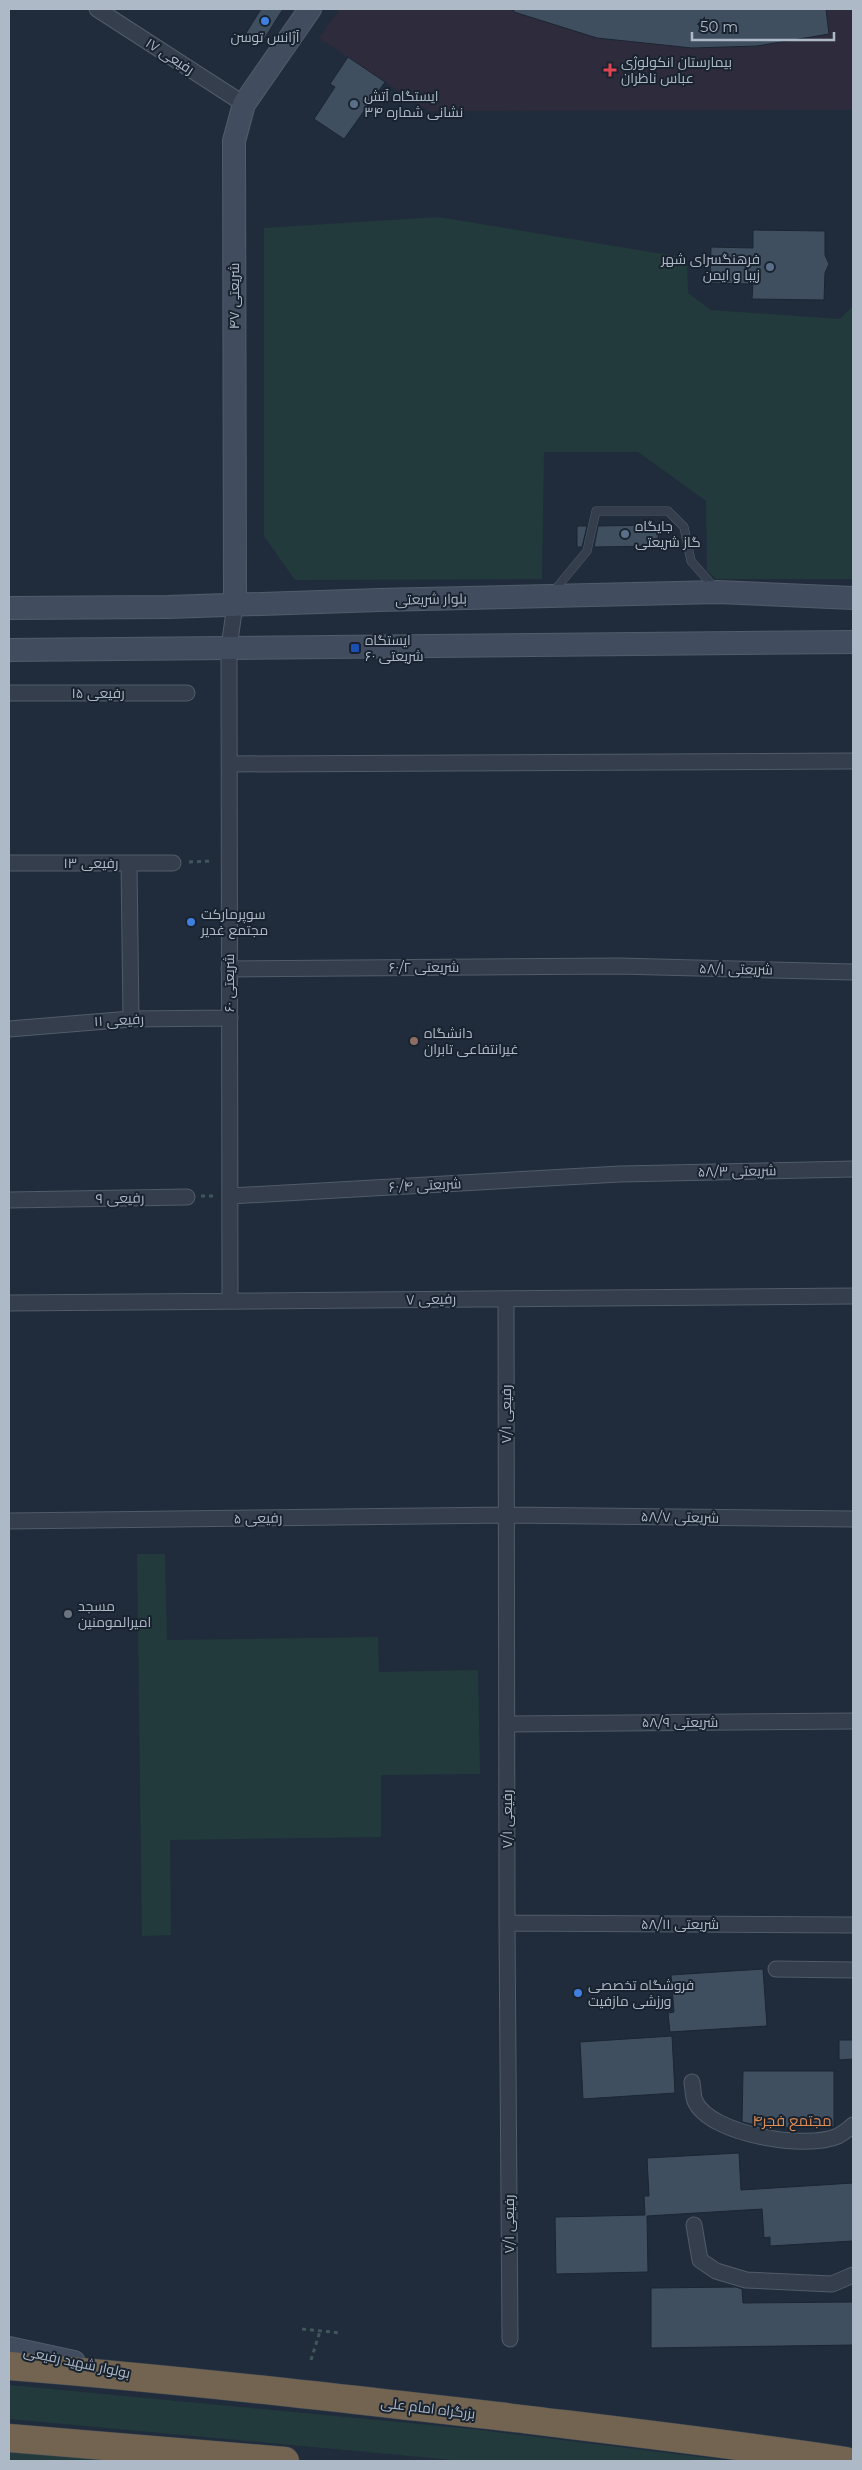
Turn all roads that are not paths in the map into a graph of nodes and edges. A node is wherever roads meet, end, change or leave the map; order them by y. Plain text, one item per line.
1 (97, 9) edge
2 (310, 9) edge
3 (244, 104) junction
4 (718, 592) junction
5 (549, 597) junction
6 (853, 598) edge
7 (236, 605) junction
8 (9, 608) edge
9 (853, 642) edge
10 (229, 647) junction
11 (9, 650) edge
12 (187, 693) dead end
13 (9, 694) edge
14 (853, 761) edge
15 (229, 764) junction
16 (9, 863) edge
17 (128, 863) junction
18 (173, 863) road end
19 (619, 966) joint
20 (229, 969) junction
21 (853, 972) edge
22 (230, 1018) junction
23 (131, 1019) junction
24 (9, 1029) edge
25 (853, 1169) edge
26 (620, 1174) joint
27 (230, 1196) junction
28 (187, 1197) road end
29 (9, 1200) edge
30 (853, 1296) edge
31 (506, 1298) junction
32 (230, 1301) junction
33 (9, 1303) edge
34 (507, 1514) junction
35 (853, 1520) edge
36 (9, 1521) edge
37 (853, 1721) edge
38 (507, 1724) junction
39 (507, 1923) junction
40 (853, 1925) edge
41 (776, 1969) dead end
42 (853, 1970) edge
43 (692, 2082) dead end
44 (853, 2125) edge
45 (694, 2225) dead end
46 (853, 2275) edge
47 (510, 2339) dead end
48 (9, 2348) edge
49 (9, 2366) edge
50 (146, 2377) junction
51 (9, 2438) edge
52 (285, 2461) edge
53 (846, 2461) edge

1 - 3 street, رفیعی ۱۷
2 - 3 main road, شریعتی ۴۷
3 - 7 main road, شریعتی ۴۷
4 - 5 main road, بلوار شریعتی
4 - 5 lane
4 - 6 main road, بلوار شریعتی
5 - 7 main road, بلوار شریعتی
7 - 8 main road, بلوار شریعتی
7 - 10 street, شریعتی ۶۰
9 - 10 main road
10 - 11 main road
10 - 15 street, شریعتی ۶۰
12 - 13 street, رفیعی ۱۵
14 - 15 street
15 - 20 street, شریعتی ۶۰
16 - 17 street, رفیعی ۱۳
17 - 18 street, رفیعی ۱۳
17 - 23 street
19 - 20 street, شریعتی ۶۰/۲
19 - 21 street, شریعتی ۵۸/۱
20 - 22 street, شریعتی ۶۰
22 - 23 street, رفیعی ۱۱
22 - 27 street, شریعتی ۶۰
23 - 24 street, رفیعی ۱۱
25 - 26 street, شریعتی ۵۸/۳
26 - 27 street, شریعتی ۶۰/۴
27 - 32 street, شریعتی ۶۰
28 - 29 street, رفیعی ۹
30 - 31 street, رفیعی ۷
31 - 32 street, رفیعی ۷
31 - 34 street, رفیعی ۷/۱
32 - 33 street, رفیعی ۷
34 - 35 street, شریعتی ۵۸/۷
34 - 36 street, رفیعی ۵
34 - 38 street, رفیعی ۷/۱
37 - 38 street, شریعتی ۵۸/۹
38 - 39 street, رفیعی ۷/۱
39 - 40 street, شریعتی ۵۸/۱۱
39 - 47 street, رفیعی ۷/۱
41 - 42 street
43 - 44 street
45 - 46 street
48 - 50 main road, بولوار شهید رفیعی
49 - 50 highway, بزرگراه امام علی
50 - 53 highway, بزرگراه امام علی
51 - 52 highway

